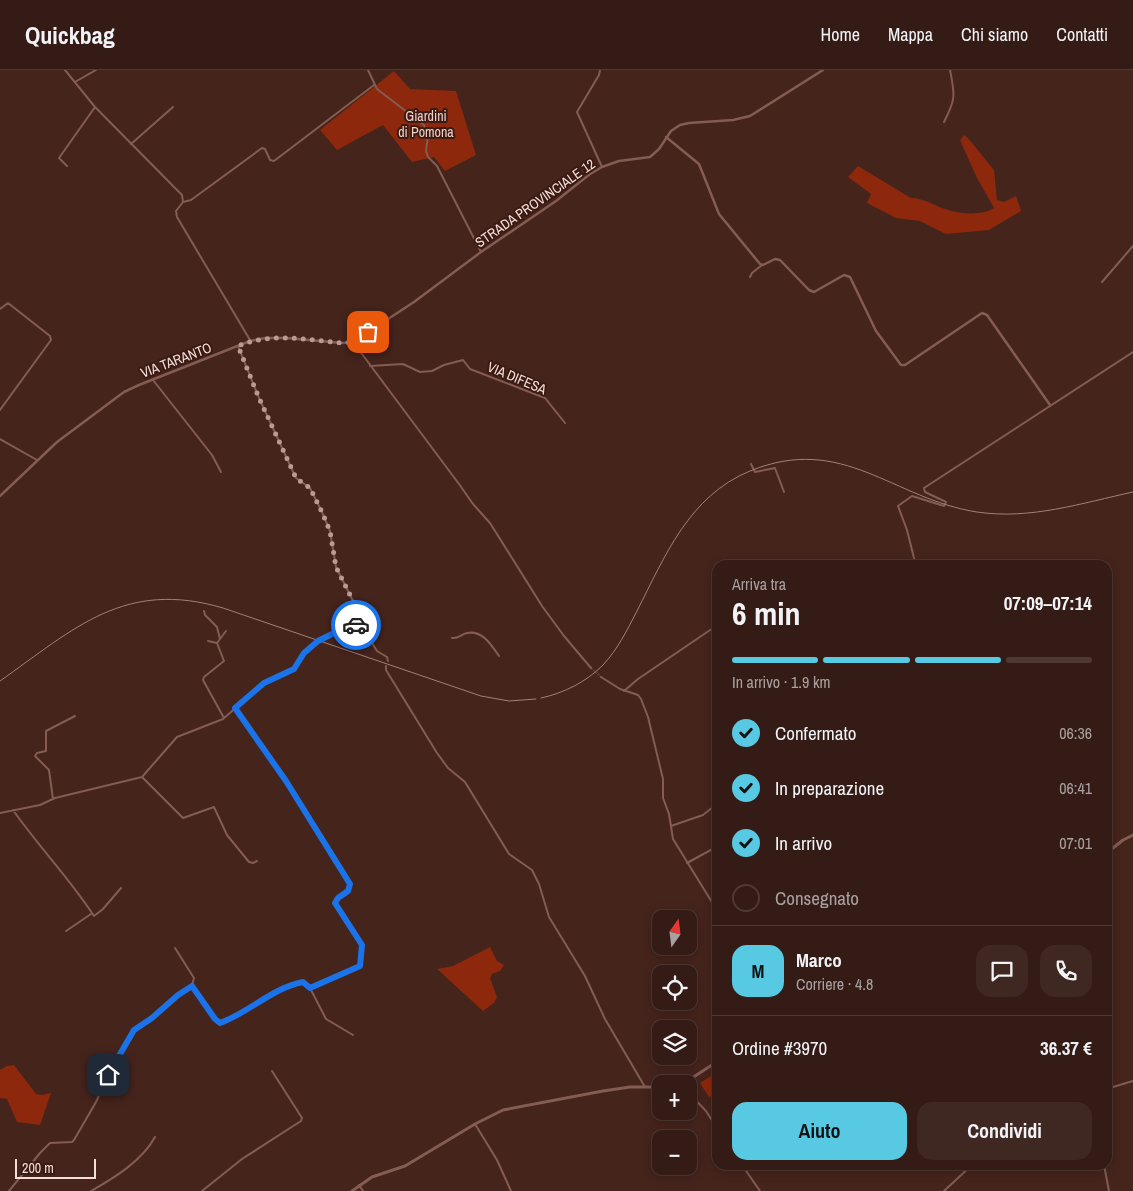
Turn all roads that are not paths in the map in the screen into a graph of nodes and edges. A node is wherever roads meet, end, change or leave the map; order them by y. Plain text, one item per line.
1 (65, 70) edge
2 (96, 70) edge
3 (368, 70) edge
4 (600, 70) edge
5 (824, 70) edge
6 (950, 70) edge
7 (75, 82) junction
8 (374, 85) junction
9 (95, 107) junction
10 (173, 107) dead end
11 (944, 122) dead end
12 (666, 137) junction
13 (131, 144) junction
14 (67, 166) dead end
15 (602, 167) junction
16 (184, 202) junction
17 (1133, 246) edge
18 (481, 252) junction
19 (762, 265) junction
20 (750, 277) dead end
21 (1102, 282) dead end
22 (0, 309) edge
23 (250, 341) junction
24 (353, 342) junction
25 (238, 346) junction
26 (1133, 352) edge
27 (370, 366) junction
28 (153, 380) junction
29 (1050, 405) junction
30 (0, 410) edge
31 (565, 423) dead end
32 (0, 439) edge
33 (37, 460) junction
34 (751, 464) dead end
35 (221, 472) dead end
36 (784, 492) dead end
37 (0, 496) edge
38 (914, 560) edge
39 (204, 611) dead end
40 (360, 624) junction
41 (712, 629) edge
42 (226, 630) dead end
43 (452, 638) dead end
44 (220, 639) junction
45 (208, 641) dead end
46 (218, 643) junction
47 (499, 656) dead end
48 (388, 661) dead end
49 (386, 666) dead end
50 (591, 668) tunnel mouth
51 (601, 677) tunnel mouth
52 (624, 691) junction
53 (235, 708) junction
54 (75, 716) dead end
55 (224, 718) junction
56 (142, 776) junction
57 (53, 799) junction
58 (712, 808) edge
59 (13, 810) junction
60 (0, 813) edge
61 (671, 826) junction
62 (1133, 835) edge
63 (712, 849) edge
64 (1112, 849) edge
65 (257, 861) dead end
66 (687, 863) junction
67 (121, 888) dead end
68 (712, 903) edge
69 (92, 914) junction
70 (66, 932) dead end
71 (176, 948) dead end
72 (192, 986) junction
73 (310, 988) junction
74 (353, 1035) dead end
75 (712, 1064) edge
76 (272, 1071) dead end
77 (696, 1075) edge
78 (1133, 1081) edge
79 (1112, 1087) edge
80 (645, 1088) junction
81 (652, 1088) edge
82 (697, 1101) edge
83 (712, 1120) edge
84 (475, 1124) junction
85 (155, 1137) dead end
86 (745, 1170) edge
87 (967, 1170) edge
88 (1105, 1170) edge
89 (359, 1185) junction
90 (9, 1191) edge
91 (91, 1191) edge
92 (202, 1191) edge
93 (352, 1191) edge
94 (363, 1191) edge
95 (511, 1191) edge
96 (760, 1191) edge
97 (944, 1191) edge
98 (1110, 1191) edge

1 - 7 street
2 - 7 street
3 - 8 street
4 - 15 street
5 - 12 street, STRADA PROVINCIALE 12
6 - 11 street
7 - 9 street
8 - 16 street
8 - 18 street
9 - 13 street
9 - 14 street
10 - 13 street
12 - 15 street, STRADA PROVINCIALE 12
12 - 19 street
13 - 16 street
15 - 18 street, STRADA PROVINCIALE 12
16 - 23 street
17 - 21 street
18 - 24 street, STRADA PROVINCIALE 12
19 - 20 street
19 - 29 street
22 - 30 street
23 - 24 street, VIA TARANTO
23 - 25 street, VIA TARANTO
24 - 27 street
25 - 28 street, VIA TARANTO
25 - 40 street
26 - 29 street
27 - 31 street, VIA DIFESA
27 - 50 street
28 - 33 street, VIA TARANTO
28 - 35 street
29 - 38 street
32 - 33 street
33 - 37 street, VIA TARANTO
34 - 36 street
39 - 44 street
40 - 48 street
40 - 53 street
41 - 52 street
42 - 44 street
43 - 47 street
44 - 46 street
45 - 46 street
46 - 55 street
49 - 80 street
51 - 52 street
52 - 61 street
53 - 55 street
53 - 73 street
54 - 57 street
55 - 56 street
56 - 57 street
56 - 65 street
57 - 59 street
58 - 61 street
59 - 60 street
59 - 69 street
61 - 66 street
62 - 64 main road
63 - 66 street
66 - 68 street
67 - 69 street
69 - 70 street
71 - 72 street
72 - 73 street
72 - 90 street
73 - 74 street
75 - 77 main road
76 - 92 street
78 - 79 street
80 - 81 main road
80 - 84 main road
82 - 83 street
84 - 89 main road
84 - 95 street
85 - 91 street
86 - 96 street
87 - 97 street
88 - 98 street
89 - 93 main road
89 - 94 street

